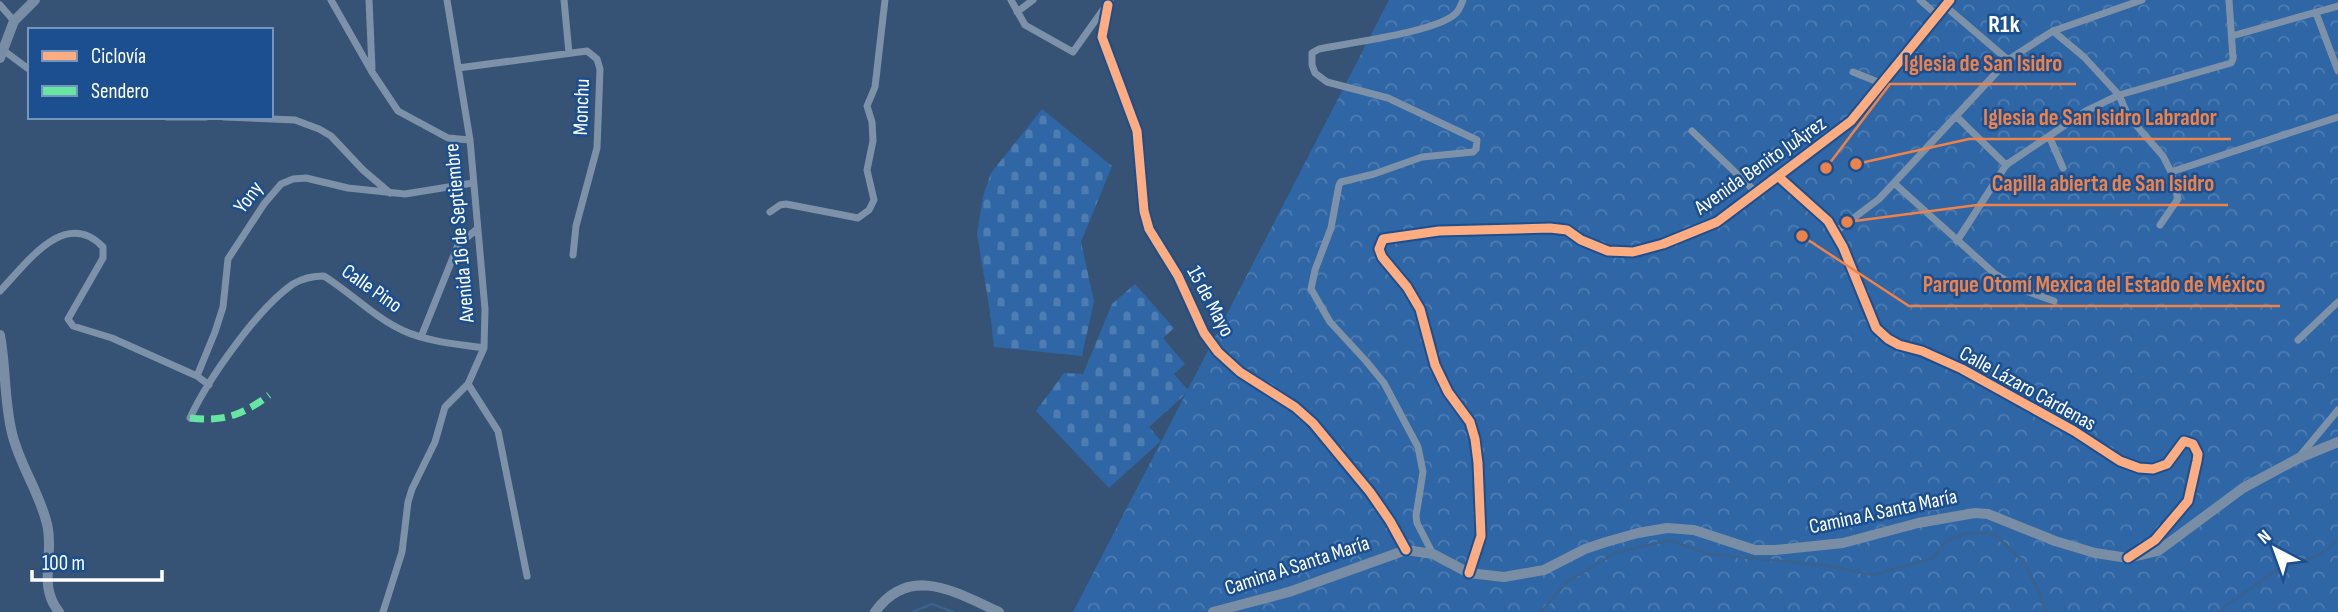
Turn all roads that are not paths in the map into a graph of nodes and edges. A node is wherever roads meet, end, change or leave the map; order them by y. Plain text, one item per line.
1 (35, 0) edge
2 (331, 0) edge
3 (369, 0) edge
4 (447, 0) edge
5 (564, 0) edge
6 (885, 0) edge
7 (1012, 0) edge
8 (1033, 0) edge
9 (1463, 0) edge
10 (1920, 0) edge
11 (2142, 0) edge
12 (2229, 0) edge
13 (1109, 2) edge
14 (1947, 3) edge
15 (0, 5) edge
16 (2338, 6) edge
17 (1017, 12) junction
18 (2316, 13) junction
19 (1937, 15) junction
20 (14, 21) junction
21 (2053, 31) junction
22 (2232, 36) junction
23 (569, 53) junction
24 (1, 54) edge
25 (2008, 60) junction
26 (458, 68) junction
27 (28, 69) edge
28 (2338, 71) edge
29 (372, 72) junction
30 (1853, 72) dead end
31 (1883, 84) junction
32 (2119, 95) junction
33 (1957, 117) junction
34 (2338, 117) edge
35 (271, 119) edge
36 (1692, 131) dead end
37 (2049, 136) junction
38 (470, 140) junction
39 (2006, 165) junction
40 (2063, 167) dead end
41 (2171, 172) junction
42 (1779, 177) junction
43 (473, 183) junction
44 (1894, 183) junction
45 (1757, 193) junction
46 (390, 194) junction
47 (770, 212) dead end
48 (2160, 225) dead end
49 (477, 229) junction
50 (1835, 232) junction
51 (1957, 241) junction
52 (573, 255) dead end
53 (0, 291) edge
54 (2054, 301) dead end
55 (2338, 302) edge
56 (0, 335) edge
57 (421, 337) junction
58 (2298, 340) dead end
59 (484, 348) junction
60 (197, 376) junction
61 (468, 384) junction
62 (209, 385) junction
63 (2338, 410) edge
64 (190, 418) dead end
65 (2338, 442) edge
66 (2299, 458) junction
67 (1406, 550) junction
68 (1433, 554) junction
69 (2128, 558) junction
70 (1469, 573) junction
71 (527, 576) dead end
72 (59, 612) edge
73 (383, 612) edge
74 (875, 612) edge
75 (999, 612) edge
76 (1213, 612) edge

1 - 20 main road
2 - 29 street
3 - 29 street
4 - 26 street, Avenida 16 de Septiembre
5 - 23 street
6 - 47 street
7 - 17 street
8 - 17 street
9 - 68 street
10 - 19 street
11 - 21 street
12 - 22 street
13 - 17 street
13 - 67 street, 15 de Mayo
14 - 19 street, Avenida Benito JuÃ¡rez
14 - 25 street
15 - 20 street
16 - 18 street
18 - 22 street
18 - 28 street
19 - 31 street, Avenida Benito JuÃ¡rez
20 - 24 main road
21 - 25 street
21 - 32 street
22 - 32 street
23 - 26 street, Monchu
23 - 52 street, Monchu
24 - 27 street
25 - 33 street
26 - 38 street, Avenida 16 de Septiembre
29 - 38 street
30 - 31 street
31 - 42 street, Avenida Benito JuÃ¡rez
32 - 37 street
32 - 41 street
33 - 39 street
33 - 44 street
34 - 41 street
35 - 46 street
36 - 45 street
37 - 39 street
37 - 40 street
38 - 43 street, Avenida 16 de Septiembre
39 - 51 street
41 - 48 street
42 - 45 street, Avenida Benito JuÃ¡rez
42 - 50 street, Calle Lázaro Cárdenas
43 - 46 street, Yony
43 - 49 street, Avenida 16 de Septiembre
44 - 50 street
44 - 51 street
45 - 70 street, Avenida Benito JuÃ¡rez
46 - 60 street, Yony
49 - 57 street, Calle Pino
49 - 59 street, Avenida 16 de Septiembre
50 - 69 street, Calle Lázaro Cárdenas
51 - 54 street
53 - 60 street
55 - 58 street
56 - 72 main road
57 - 59 street, Calle Pino
57 - 62 street, Calle Pino
59 - 61 street, Avenida 16 de Septiembre
60 - 62 street
61 - 71 street
61 - 73 street, Avenida 16 de Septiembre
62 - 64 street, Calle Pino
63 - 66 street
65 - 66 main road, Camina A Santa María
66 - 69 main road, Camina A Santa María
67 - 68 main road, Camina A Santa María
67 - 76 main road, Camina A Santa María
68 - 70 main road, Camina A Santa María
69 - 70 main road, Camina A Santa María
74 - 75 main road

